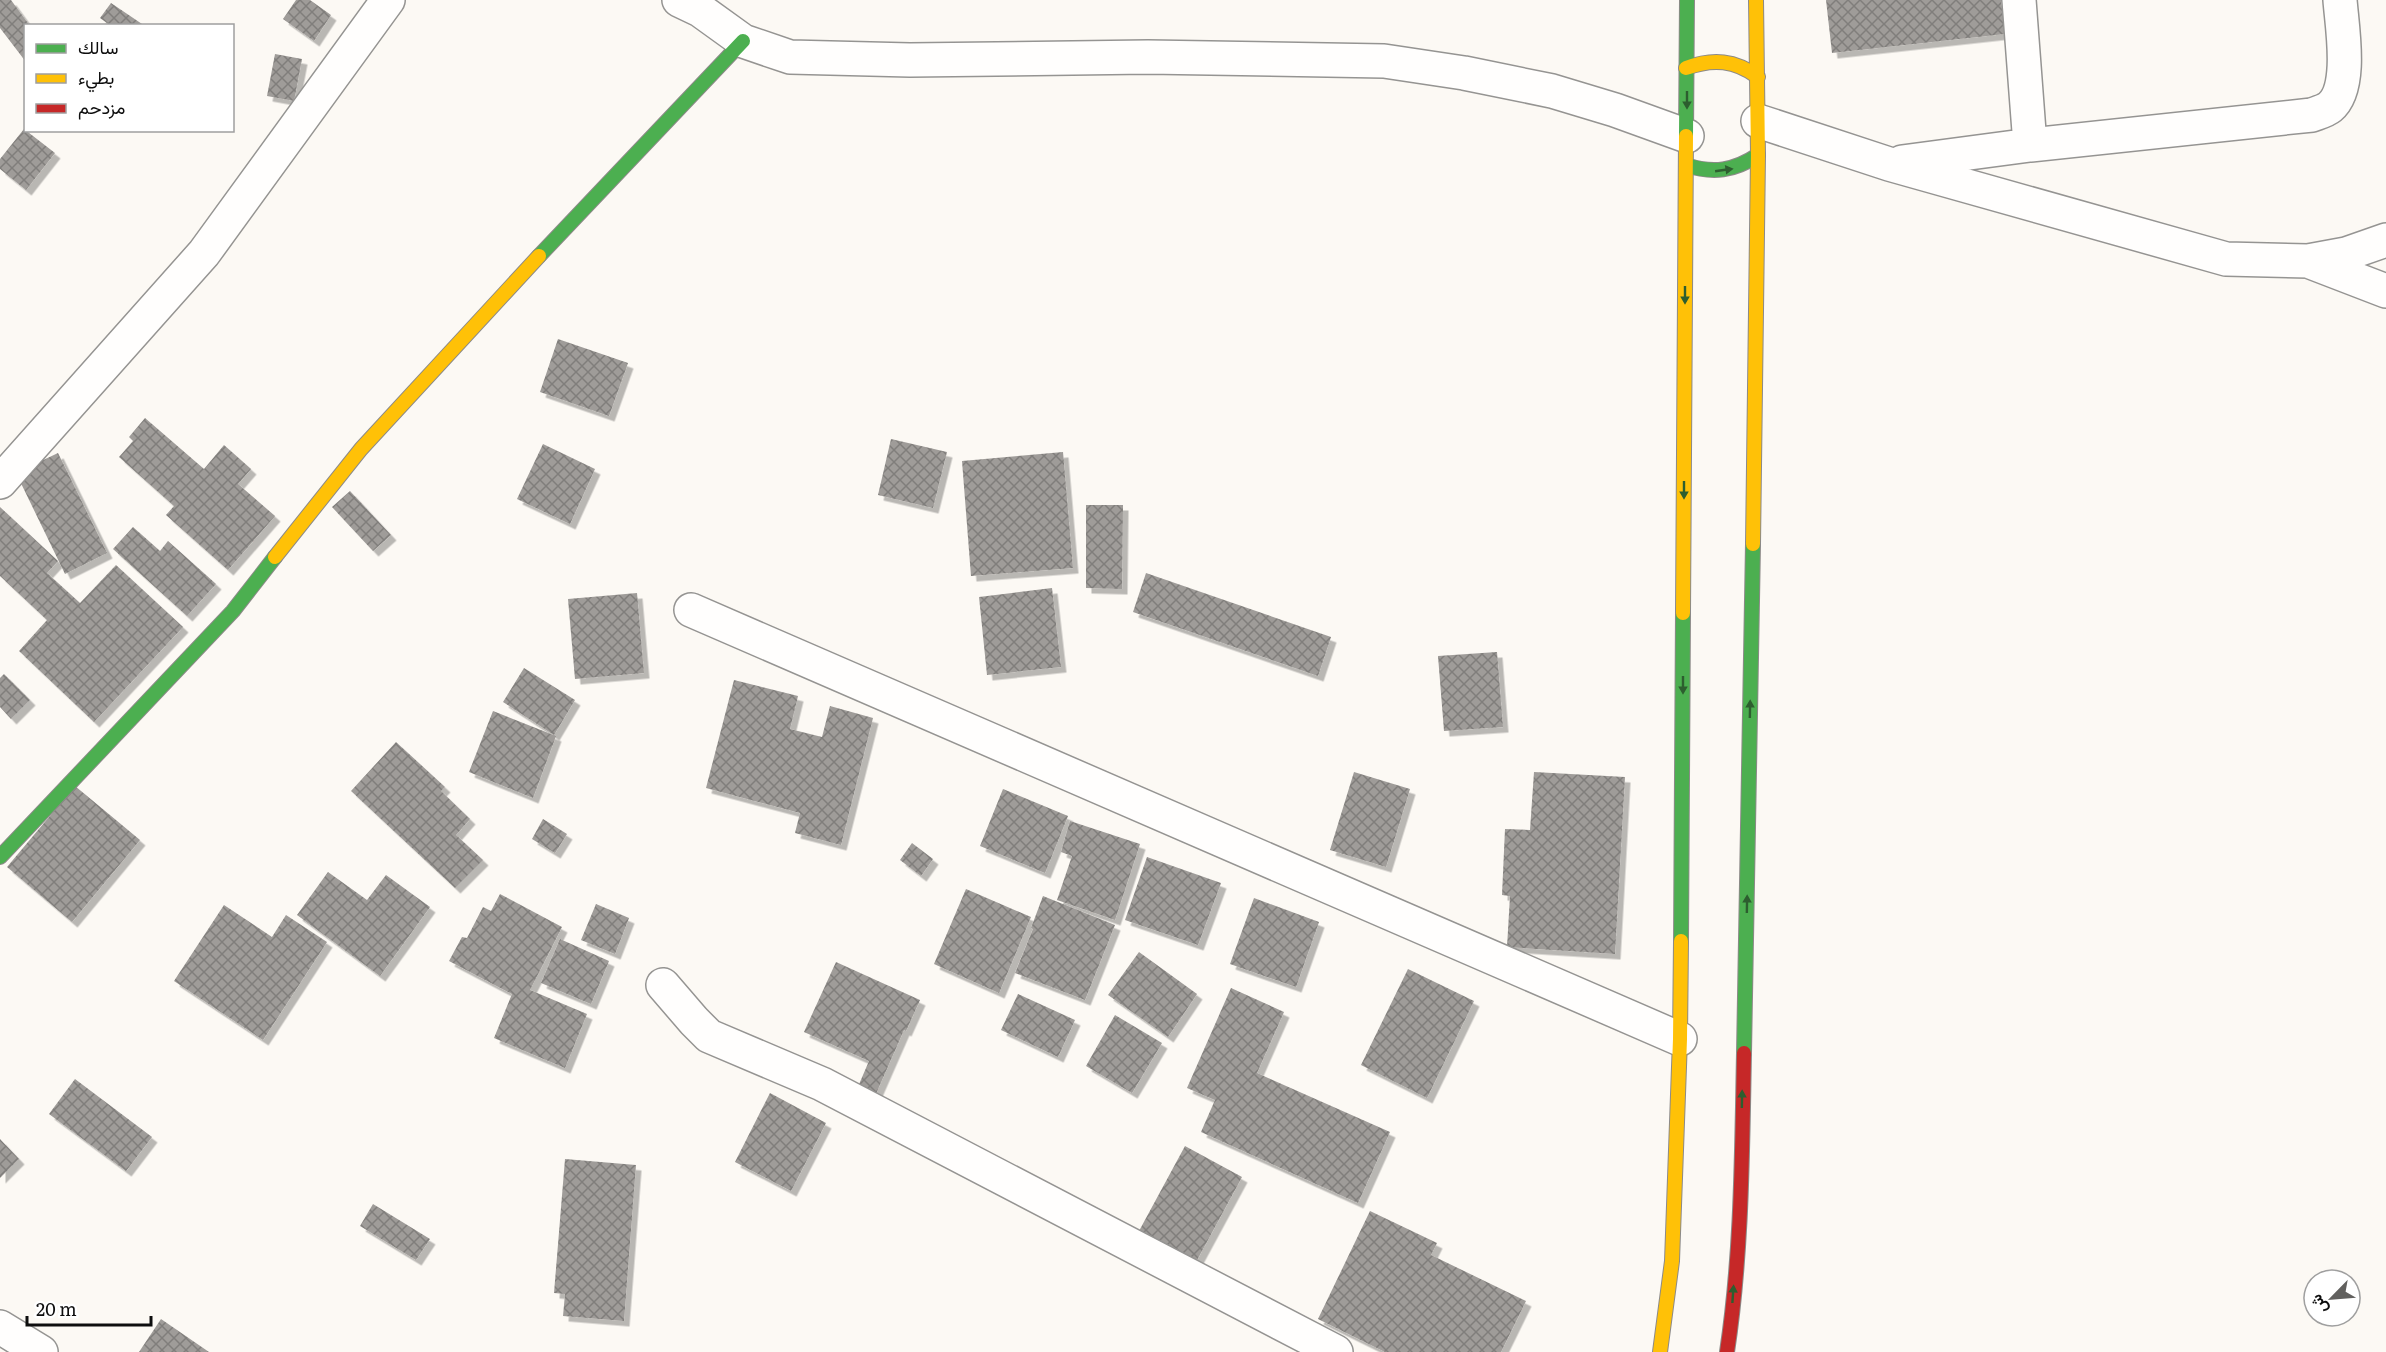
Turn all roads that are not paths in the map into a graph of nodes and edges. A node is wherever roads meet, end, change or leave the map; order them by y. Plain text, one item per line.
1 (388, 0) edge
2 (679, 0) edge
3 (1687, 0) edge
4 (1756, 0) edge
5 (2019, 0) edge
6 (2340, 0) edge
7 (743, 41) junction
8 (1686, 69) junction
9 (1758, 77) junction
10 (1758, 121) junction
11 (2030, 145) junction
12 (1686, 150) junction
13 (1758, 155) junction
14 (1889, 164) junction
15 (2386, 240) edge
16 (2308, 261) junction
17 (2386, 291) edge
18 (0, 482) edge
19 (691, 609) dead end
20 (0, 857) edge
21 (663, 985) dead end
22 (1680, 1039) junction
23 (0, 1327) edge
24 (41, 1352) edge
25 (1336, 1352) edge
26 (1660, 1352) edge
27 (1727, 1352) edge

1 - 18 street
2 - 7 street
3 - 8 main road
4 - 9 main road
5 - 11 street
6 - 11 street
7 - 12 street
7 - 20 main road
8 - 9 main road
8 -> 12 main road
9 - 10 main road
10 - 13 main road
10 - 14 street
11 - 14 street
12 -> 13 main road
12 -> 22 main road
27 -> 13 main road
14 - 16 street
15 - 16 street
16 - 17 street
19 - 22 street
21 - 25 street
22 - 26 main road
23 - 24 street

